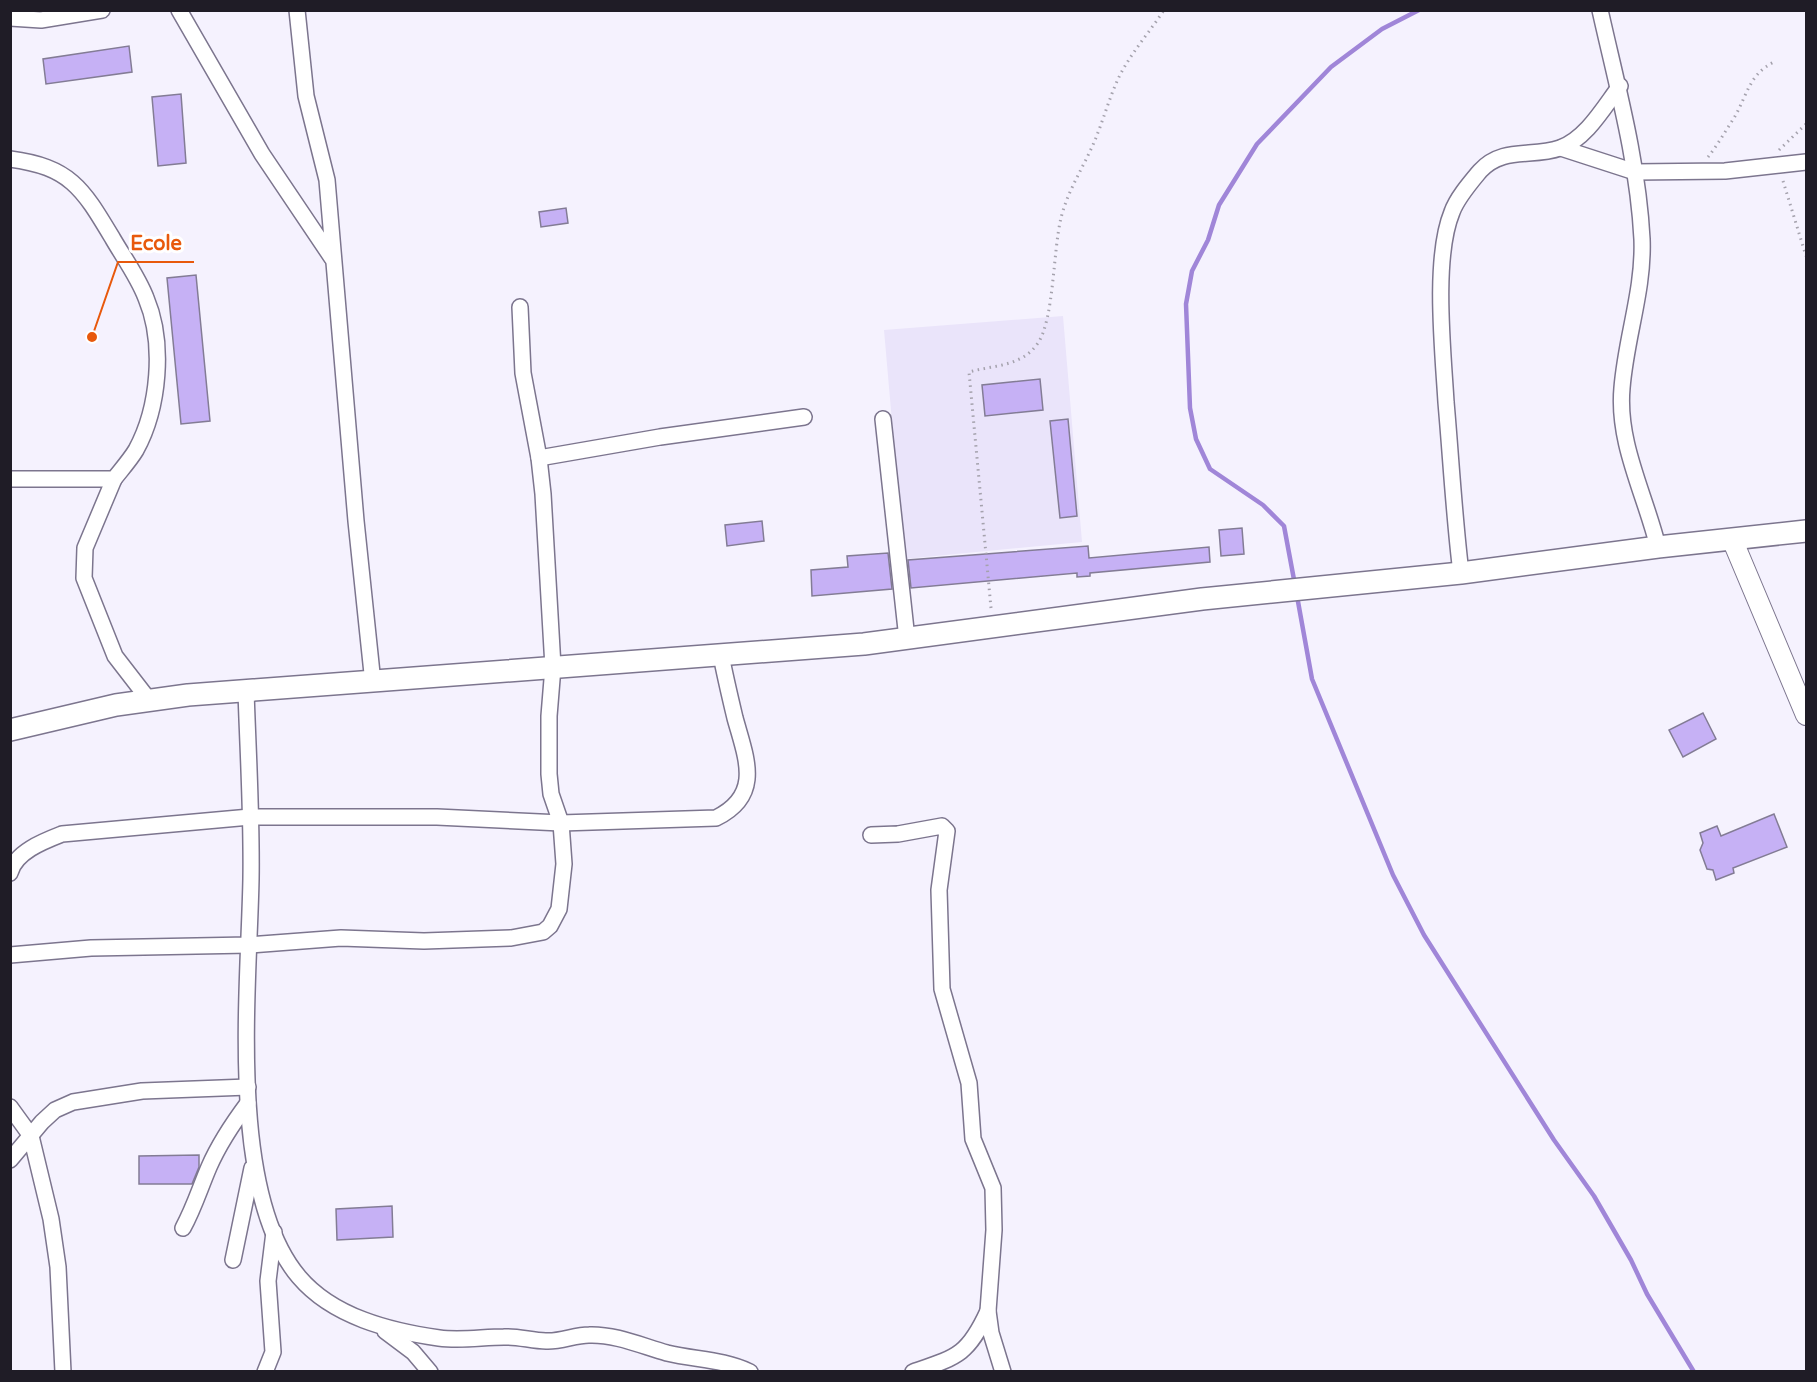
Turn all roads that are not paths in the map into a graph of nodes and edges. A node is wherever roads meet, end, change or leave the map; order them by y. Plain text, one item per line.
1 (102, 10) edge
2 (179, 10) edge
3 (297, 10) edge
4 (1600, 10) edge
5 (10, 18) edge
6 (1620, 86) junction
7 (1560, 148) junction
8 (10, 159) edge
9 (1806, 162) edge
10 (1635, 172) junction
11 (332, 258) junction
12 (520, 307) dead end
13 (804, 417) dead end
14 (883, 419) dead end
15 (539, 458) junction
16 (10, 479) edge
17 (114, 479) junction
18 (1806, 531) edge
19 (1732, 538) junction
20 (1658, 547) junction
21 (1461, 573) junction
22 (907, 639) junction
23 (721, 655) junction
24 (553, 667) junction
25 (373, 683) junction
26 (246, 691) junction
27 (149, 700) junction
28 (1806, 715) edge
29 (10, 730) edge
30 (250, 817) junction
31 (561, 823) junction
32 (871, 835) dead end
33 (10, 873) edge
34 (249, 945) junction
35 (10, 955) edge
36 (248, 1087) junction
37 (248, 1103) junction
38 (10, 1107) edge
39 (31, 1136) junction
40 (10, 1160) edge
41 (254, 1162) junction
42 (183, 1228) dead end
43 (274, 1229) junction
44 (233, 1260) dead end
45 (988, 1311) junction
46 (372, 1323) junction
47 (63, 1371) edge
48 (265, 1371) edge
49 (430, 1371) edge
50 (750, 1371) edge
51 (913, 1371) edge
52 (1003, 1371) edge

1 - 5 street
2 - 11 street
3 - 11 street
4 - 6 street
6 - 7 street
6 - 10 street
7 - 10 street
7 - 21 street
8 - 17 street
9 - 10 street
10 - 20 street
11 - 25 street
12 - 15 street
13 - 15 street
14 - 22 street
15 - 24 street
16 - 17 street
17 - 27 street
18 - 19 main road
19 - 20 main road
19 - 28 street
20 - 21 main road
21 - 22 main road
22 - 23 main road
23 - 24 main road
23 - 31 street
24 - 25 main road
24 - 31 street
25 - 26 main road
26 - 27 main road
26 - 30 street
27 - 29 main road
30 - 31 street
30 - 33 street
30 - 34 street
31 - 34 street
32 - 45 street
34 - 35 street
34 - 36 street
36 - 37 street
36 - 39 street
37 - 41 street
37 - 42 street
38 - 39 street
39 - 40 street
39 - 47 street
41 - 43 street
41 - 44 street
43 - 46 street
43 - 48 street
45 - 51 street
45 - 52 street
46 - 49 street
46 - 50 street

